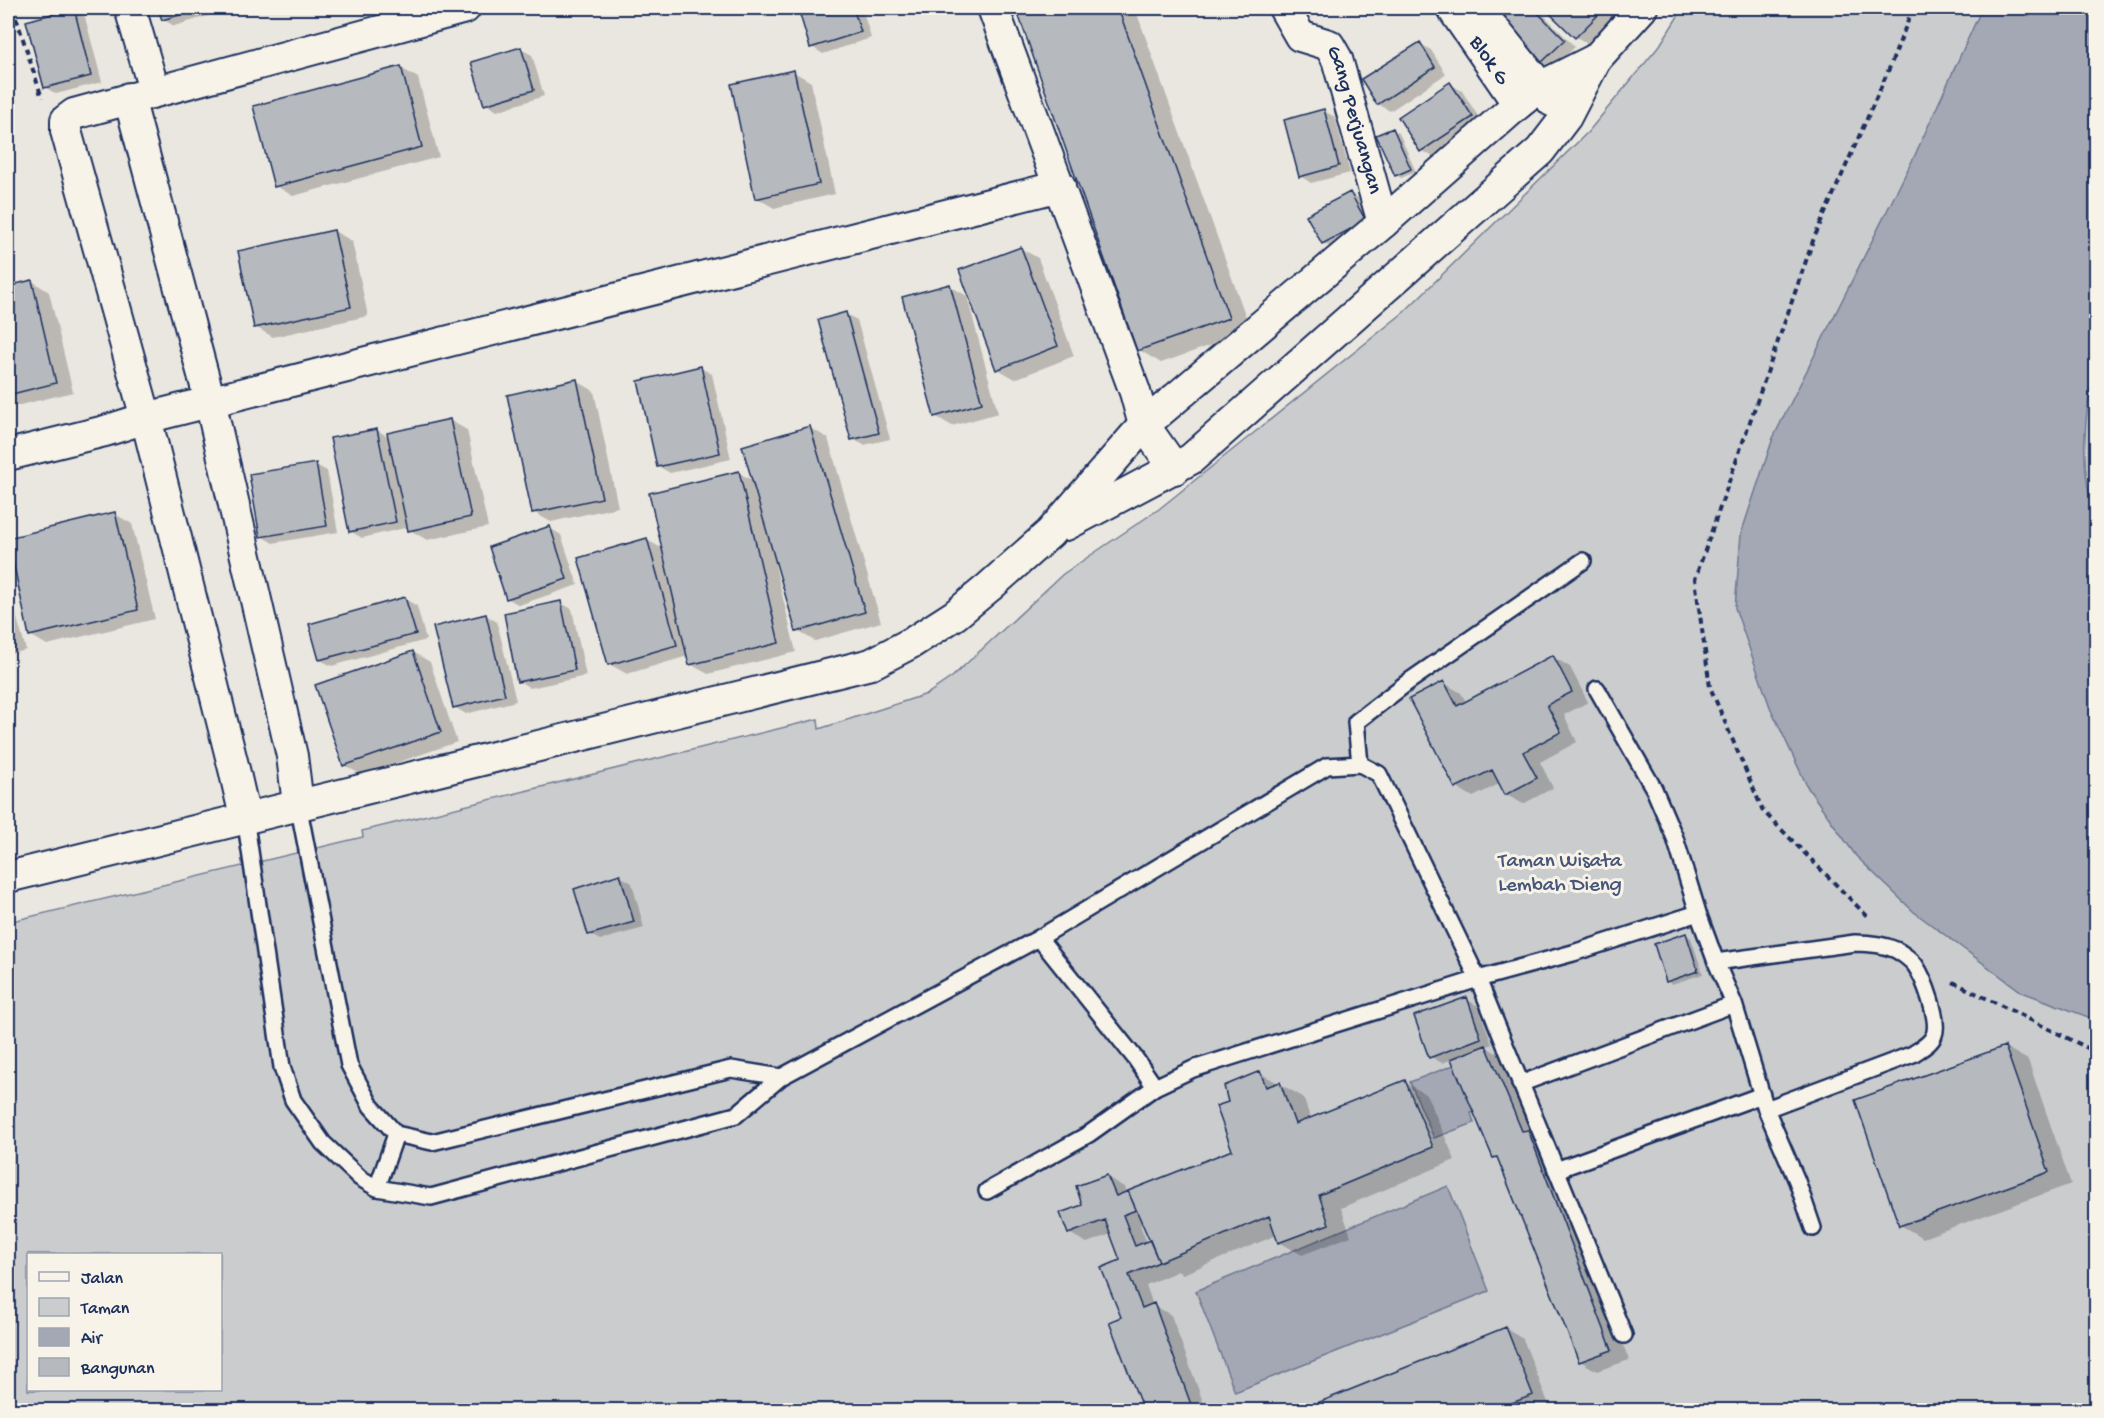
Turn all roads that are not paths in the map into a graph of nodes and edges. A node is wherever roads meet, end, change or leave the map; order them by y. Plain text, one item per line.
1 (130, 8) edge
2 (465, 8) edge
3 (993, 8) edge
4 (1284, 8) edge
5 (1642, 8) edge
6 (1465, 10) edge
7 (1596, 59) junction
8 (141, 94) junction
9 (1529, 96) junction
10 (1566, 117) junction
11 (1060, 186) junction
12 (1383, 223) junction
13 (210, 401) junction
14 (146, 418) junction
15 (1144, 425) junction
16 (8, 455) edge
17 (1174, 469) junction
18 (1050, 533) junction
19 (1583, 561) dead end
20 (1597, 689) dead end
21 (1360, 765) junction
22 (298, 804) junction
23 (245, 818) junction
24 (8, 877) edge
25 (1698, 913) junction
26 (1039, 938) junction
27 (1716, 962) junction
28 (1478, 979) junction
29 (1734, 1004) junction
30 (781, 1077) junction
31 (1520, 1084) junction
32 (1155, 1087) junction
33 (1764, 1102) junction
34 (396, 1134) junction
35 (1556, 1170) junction
36 (377, 1188) junction
37 (987, 1191) dead end
38 (1813, 1228) dead end
39 (1624, 1335) dead end

1 - 8 street
2 - 8 street
3 - 11 street
4 - 12 street, Gang Perjuangan
5 - 7 street
6 - 9 street, Blok G
7 - 9 street
7 - 10 street
8 - 13 street
8 - 14 street
9 - 10 street, Blok G
9 - 12 street
10 - 17 street
11 - 13 street
11 - 15 street
12 - 15 street
13 - 14 street
13 - 22 street
14 - 16 street
14 - 23 street
15 - 17 street
15 - 18 street
17 - 18 street
18 - 22 street
19 - 21 lane
20 - 25 lane
21 - 26 lane
21 - 28 lane
22 - 23 street
22 - 34 lane
23 - 24 street
23 - 36 lane
25 - 27 lane
25 - 28 lane
26 - 30 lane
26 - 32 lane
27 - 29 lane
27 - 33 lane
28 - 31 lane
28 - 32 lane
29 - 31 lane
29 - 33 lane
30 - 34 lane
30 - 36 lane
31 - 35 lane
32 - 37 lane
33 - 35 lane
33 - 38 lane
34 - 36 lane
35 - 39 lane

